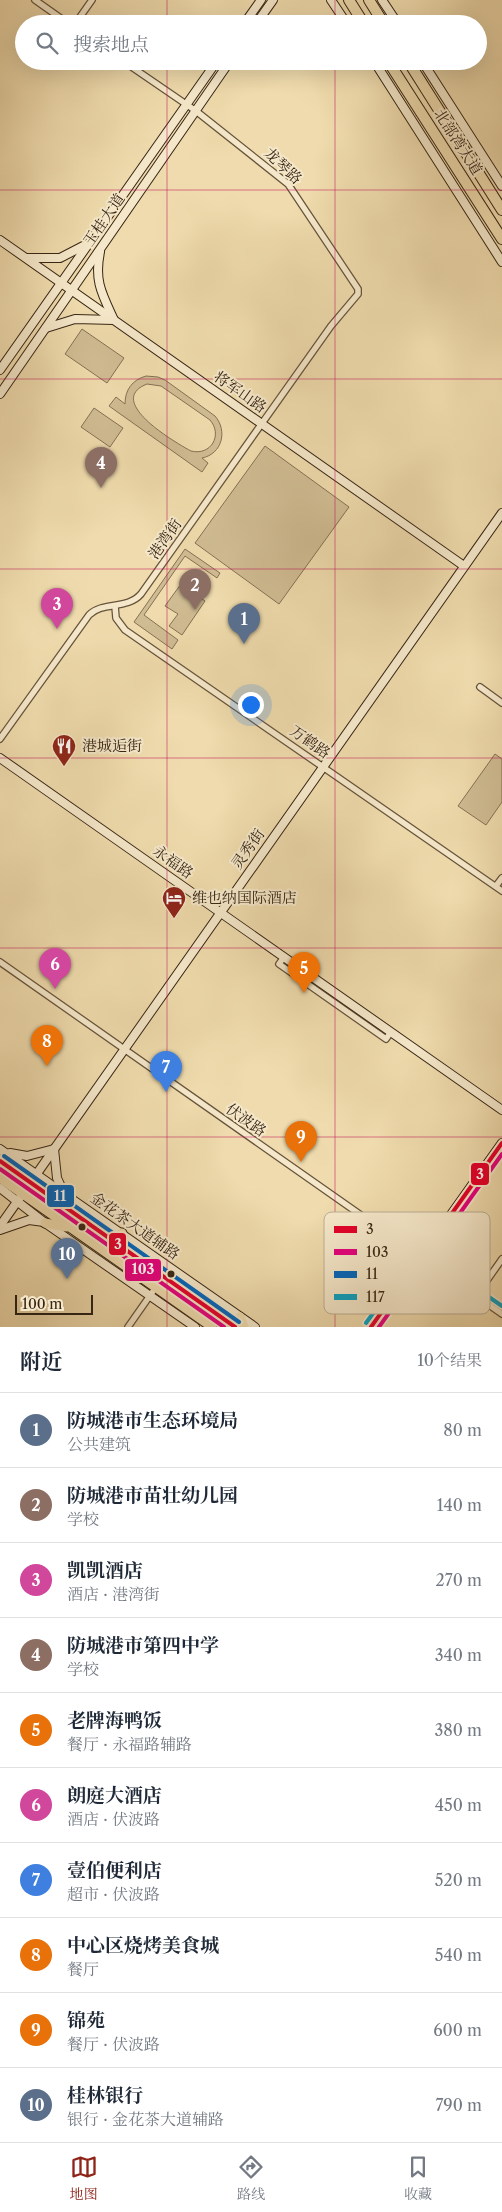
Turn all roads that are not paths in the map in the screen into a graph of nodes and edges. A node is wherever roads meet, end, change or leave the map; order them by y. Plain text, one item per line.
1 (35, 0) edge
2 (92, 0) edge
3 (261, 0) edge
4 (273, 0) edge
5 (332, 0) edge
6 (339, 0) edge
7 (349, 0) edge
8 (369, 0) edge
9 (382, 0) edge
10 (356, 11) junction
11 (56, 15) edge
12 (81, 15) edge
13 (250, 15) edge
14 (262, 15) edge
15 (341, 15) edge
16 (358, 15) edge
17 (378, 15) edge
18 (392, 15) edge
19 (136, 70) edge
20 (211, 70) edge
21 (224, 70) edge
22 (380, 70) edge
23 (394, 70) edge
24 (414, 70) edge
25 (428, 70) edge
26 (187, 105) junction
27 (196, 111) junction
28 (502, 186) edge
29 (502, 210) edge
30 (502, 239) edge
31 (0, 240) edge
32 (91, 241) junction
33 (101, 248) junction
34 (26, 258) junction
35 (502, 262) edge
36 (61, 283) junction
37 (72, 290) junction
38 (114, 320) junction
39 (331, 326) joint
40 (45, 329) junction
41 (0, 370) edge
42 (0, 394) edge
43 (261, 423) junction
44 (502, 513) edge
45 (464, 566) junction
46 (115, 606) junction
47 (480, 688) dead end
48 (502, 702) edge
49 (0, 739) edge
50 (0, 758) edge
51 (323, 767) junction
52 (502, 878) edge
53 (496, 886) junction
54 (502, 891) edge
55 (221, 912) junction
56 (0, 962) edge
57 (124, 1050) junction
58 (502, 1110) edge
59 (502, 1143) edge
60 (54, 1149) junction
61 (1, 1150) edge
62 (0, 1161) edge
63 (0, 1178) edge
64 (33, 1179) junction
65 (0, 1188) edge
66 (65, 1196) junction
67 (20, 1198) junction
68 (355, 1212) edge
69 (453, 1212) edge
70 (82, 1219) junction
71 (45, 1223) junction
72 (70, 1227) junction
73 (0, 1228) edge
74 (122, 1233) junction
75 (115, 1242) junction
76 (104, 1251) junction
77 (98, 1259) junction
78 (502, 1260) edge
79 (490, 1277) edge
80 (156, 1287) junction
81 (150, 1296) junction
82 (490, 1306) edge
83 (380, 1314) edge
84 (502, 1314) edge
85 (240, 1317) junction
86 (128, 1327) edge
87 (195, 1327) edge
88 (212, 1327) edge
89 (235, 1327) edge
90 (244, 1327) edge
91 (255, 1327) edge
92 (371, 1327) edge

1 - 11 street
2 - 12 street
3 - 13 main road
4 - 14 main road
5 - 15 main road
6 - 10 highway
7 - 10 highway
8 - 17 highway
9 - 18 main road
10 - 16 highway
19 - 26 street, 龙琴路
20 - 26 main road, 玉桂大道
21 - 27 main road, 玉桂大道
22 - 35 main road
23 - 30 highway, 北部湾大道
24 - 29 highway, 北部湾大道
25 - 28 main road
26 - 27 street, 龙琴路
26 - 32 main road, 玉桂大道
27 - 33 main road, 玉桂大道
27 - 39 street, 龙琴路
31 - 34 main road, 将军山路
32 - 34 main road
32 - 36 main road, 玉桂大道
33 - 37 main road, 玉桂大道
33 - 38 main road
34 - 36 main road, 将军山路
36 - 37 main road, 将军山路
36 - 41 main road, 玉桂大道
37 - 38 main road, 将军山路
37 - 40 main road, 玉桂大道
38 - 40 main road
38 - 43 main road, 将军山路
39 - 43 street, 港湾街
40 - 42 main road, 玉桂大道
43 - 45 main road, 将军山路
43 - 46 street, 港湾街
44 - 45 main road, 灵秀街
45 - 51 main road, 灵秀街
46 - 49 street, 港湾街
46 - 51 street, 万鹤路
47 - 48 street
50 - 55 main road, 永福路
51 - 53 street, 万鹤路
51 - 55 main road, 灵秀街
52 - 53 street
53 - 54 street, 万鹤路
55 - 57 main road, 灵秀街
55 - 58 main road, 永福路
56 - 57 street, 伏波路
57 - 60 main road, 灵秀街
57 - 68 street, 伏波路
59 - 69 main road
60 - 61 main road
60 - 64 main road, 灵秀街
60 - 66 main road
61 - 64 main road, 金花茶大道辅路
62 - 64 main road
63 - 67 main road
64 - 66 main road, 金花茶大道辅路
64 - 67 main road, 灵秀街
64 - 70 main road
65 - 67 main road
66 - 70 main road
66 - 74 main road, 金花茶大道辅路
67 - 71 main road
67 - 72 main road
67 - 73 main road, 灵秀街
70 - 75 main road
71 - 72 main road
71 - 73 main road
71 - 77 main road
72 - 76 main road
74 - 75 main road
74 - 85 main road, 金花茶大道辅路
75 - 89 main road
76 - 77 main road
76 - 80 main road
77 - 81 main road
78 - 79 street
80 - 81 street
80 - 88 main road
81 - 86 street
81 - 87 main road
82 - 84 street, 伏波路
83 - 92 main road
85 - 90 main road
85 - 91 main road, 金花茶大道辅路

